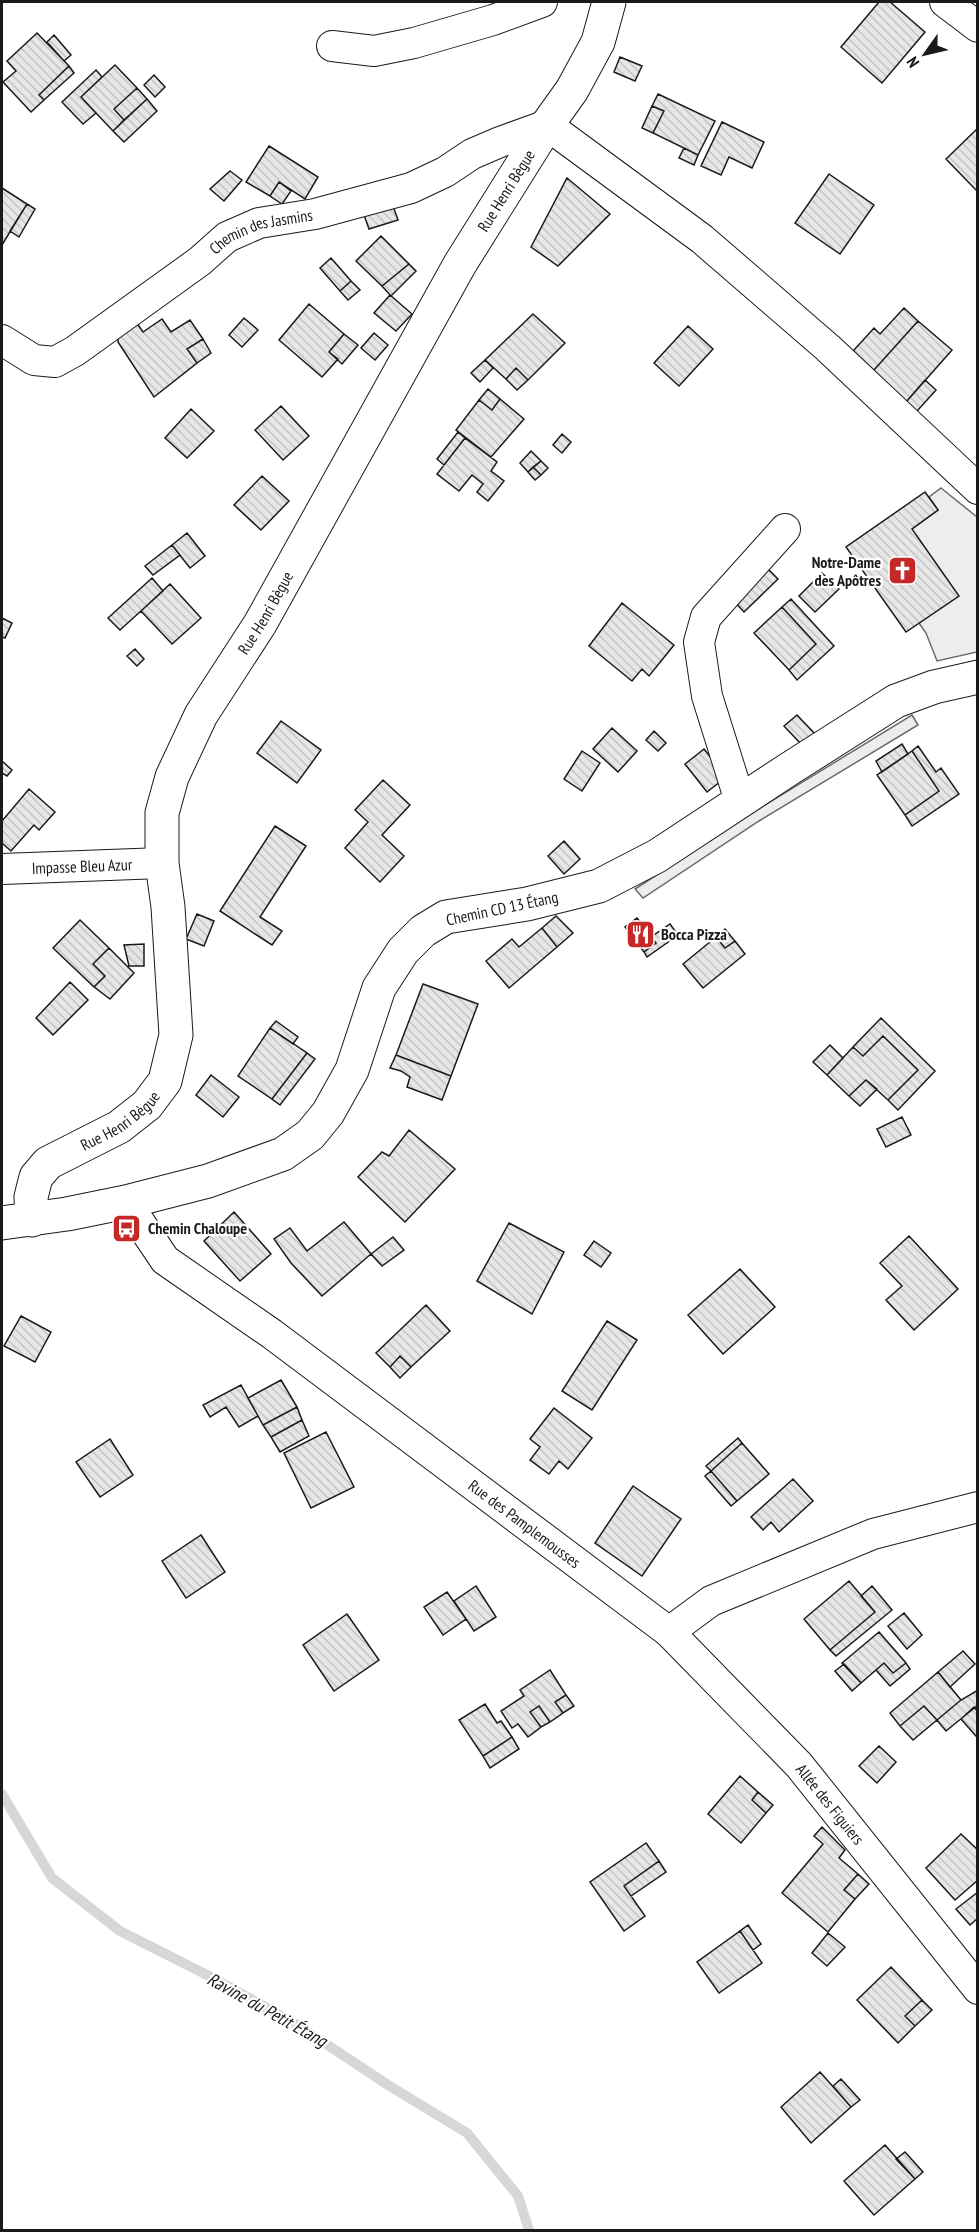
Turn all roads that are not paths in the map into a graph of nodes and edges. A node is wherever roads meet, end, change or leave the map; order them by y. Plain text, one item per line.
1 (542, 2) edge
2 (609, 2) edge
3 (945, 2) edge
4 (978, 27) edge
5 (332, 46) dead end
6 (547, 125) junction
7 (2, 340) edge
8 (978, 489) edge
9 (785, 529) dead end
10 (978, 676) edge
11 (740, 801) junction
12 (162, 863) junction
13 (2, 869) edge
14 (126, 1202) junction
15 (17, 1221) edge
16 (978, 1507) edge
17 (669, 1632) junction
18 (978, 1989) edge

1 - 5 street
2 - 6 street, Rue Henri Bègue
3 - 4 street
6 - 7 street, Chemin des Jasmins
6 - 8 street
6 - 12 street, Rue Henri Bègue
9 - 11 street
10 - 11 street, Chemin CD 13 Étang
11 - 14 street, Chemin CD 13 Étang
12 - 13 street, Impasse Bleu Azur
12 - 15 street, Rue Henri Bègue
14 - 15 street, Chemin CD 13 Étang
14 - 17 street, Rue des Pamplemousses
16 - 17 street
17 - 18 street, Allée des Figuiers

